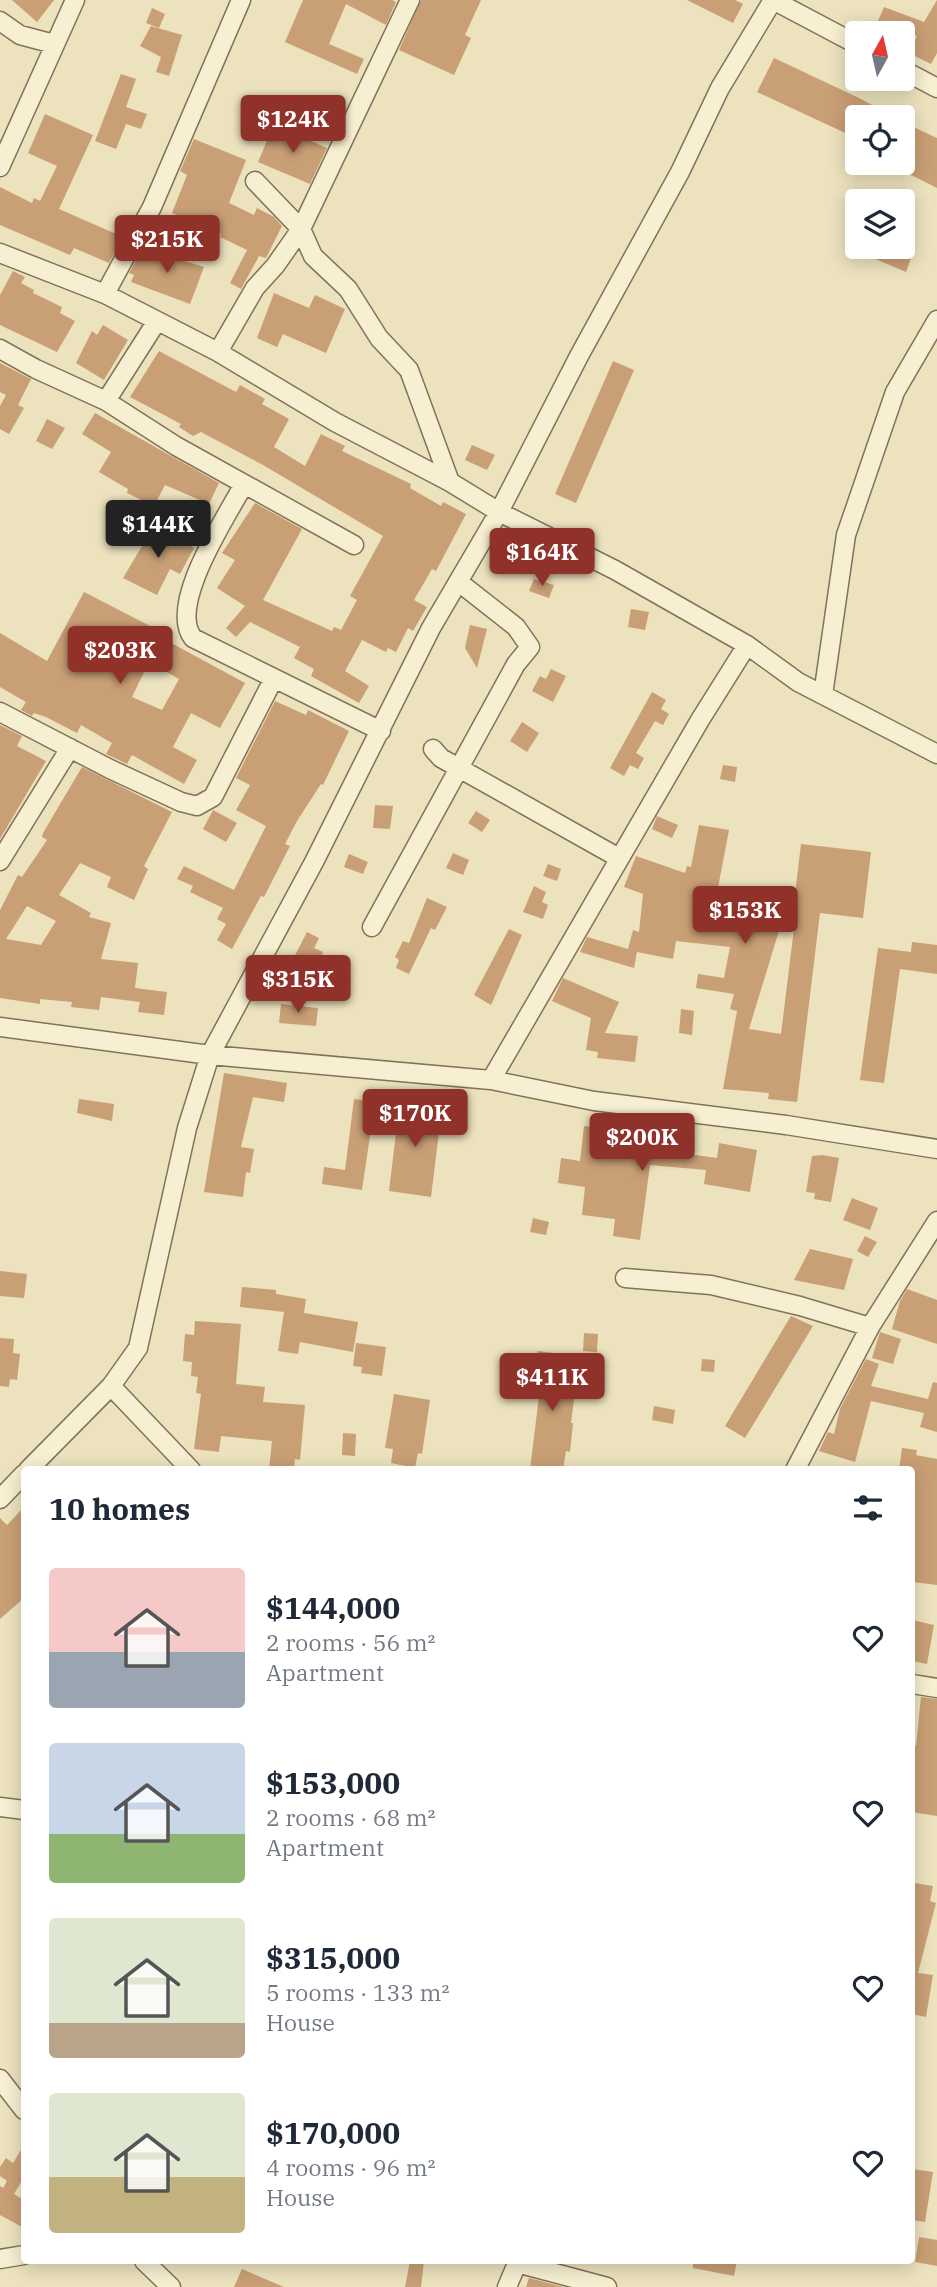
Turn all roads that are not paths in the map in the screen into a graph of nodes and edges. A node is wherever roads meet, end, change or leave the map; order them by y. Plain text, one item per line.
1 (75, 0) edge
2 (240, 0) edge
3 (411, 0) edge
4 (0, 22) edge
5 (845, 38) edge
6 (54, 44) junction
7 (915, 76) edge
8 (937, 88) edge
9 (0, 167) edge
10 (255, 181) dead end
11 (301, 229) junction
12 (0, 253) edge
13 (105, 294) junction
14 (937, 320) edge
15 (157, 321) junction
16 (0, 349) edge
17 (218, 352) junction
18 (106, 401) junction
19 (450, 482) junction
20 (244, 484) junction
21 (499, 512) junction
22 (354, 545) dead end
23 (460, 583) junction
24 (747, 645) junction
25 (274, 678) junction
26 (822, 695) junction
27 (0, 712) edge
28 (381, 731) junction
29 (70, 748) junction
30 (433, 749) dead end
31 (937, 754) edge
32 (461, 769) junction
33 (619, 858) junction
34 (0, 861) edge
35 (372, 927) dead end
36 (0, 1027) edge
37 (210, 1055) junction
38 (491, 1080) junction
39 (937, 1149) edge
40 (937, 1221) edge
41 (625, 1278) dead end
42 (870, 1327) junction
43 (111, 1386) junction
44 (32, 1466) edge
45 (187, 1466) edge
46 (797, 1466) edge
47 (21, 1477) edge
48 (0, 1499) edge
49 (915, 1684) edge
50 (937, 1688) edge
51 (0, 1807) edge
52 (21, 1810) edge
53 (0, 2079) edge
54 (21, 2106) edge
55 (21, 2256) edge
56 (0, 2259) edge
57 (147, 2264) edge
58 (516, 2264) edge
59 (524, 2264) edge
60 (171, 2287) edge
61 (507, 2287) edge
62 (607, 2287) edge

1 - 6 street
2 - 13 street
3 - 11 street
4 - 6 street
5 - 21 street
6 - 9 street
7 - 8 street
10 - 11 street
11 - 17 street
11 - 19 street
12 - 13 street
13 - 15 street
14 - 26 street
15 - 17 street
15 - 18 street
16 - 18 street
17 - 19 street
18 - 20 street
19 - 21 street
20 - 22 street
20 - 25 street
21 - 23 street
21 - 24 street
23 - 28 street
23 - 32 street
24 - 26 street
24 - 33 street
25 - 28 street
25 - 29 street
26 - 31 street
27 - 29 street
28 - 37 street
29 - 34 street
30 - 32 street
32 - 33 street
32 - 35 street
33 - 38 street
36 - 37 street
37 - 38 street
37 - 43 street
38 - 39 street
40 - 42 street
41 - 42 street
42 - 46 street
43 - 44 street
43 - 45 street
47 - 48 street
49 - 50 street
51 - 52 street
53 - 54 street
55 - 56 street
57 - 60 street
58 - 61 street
59 - 62 street

